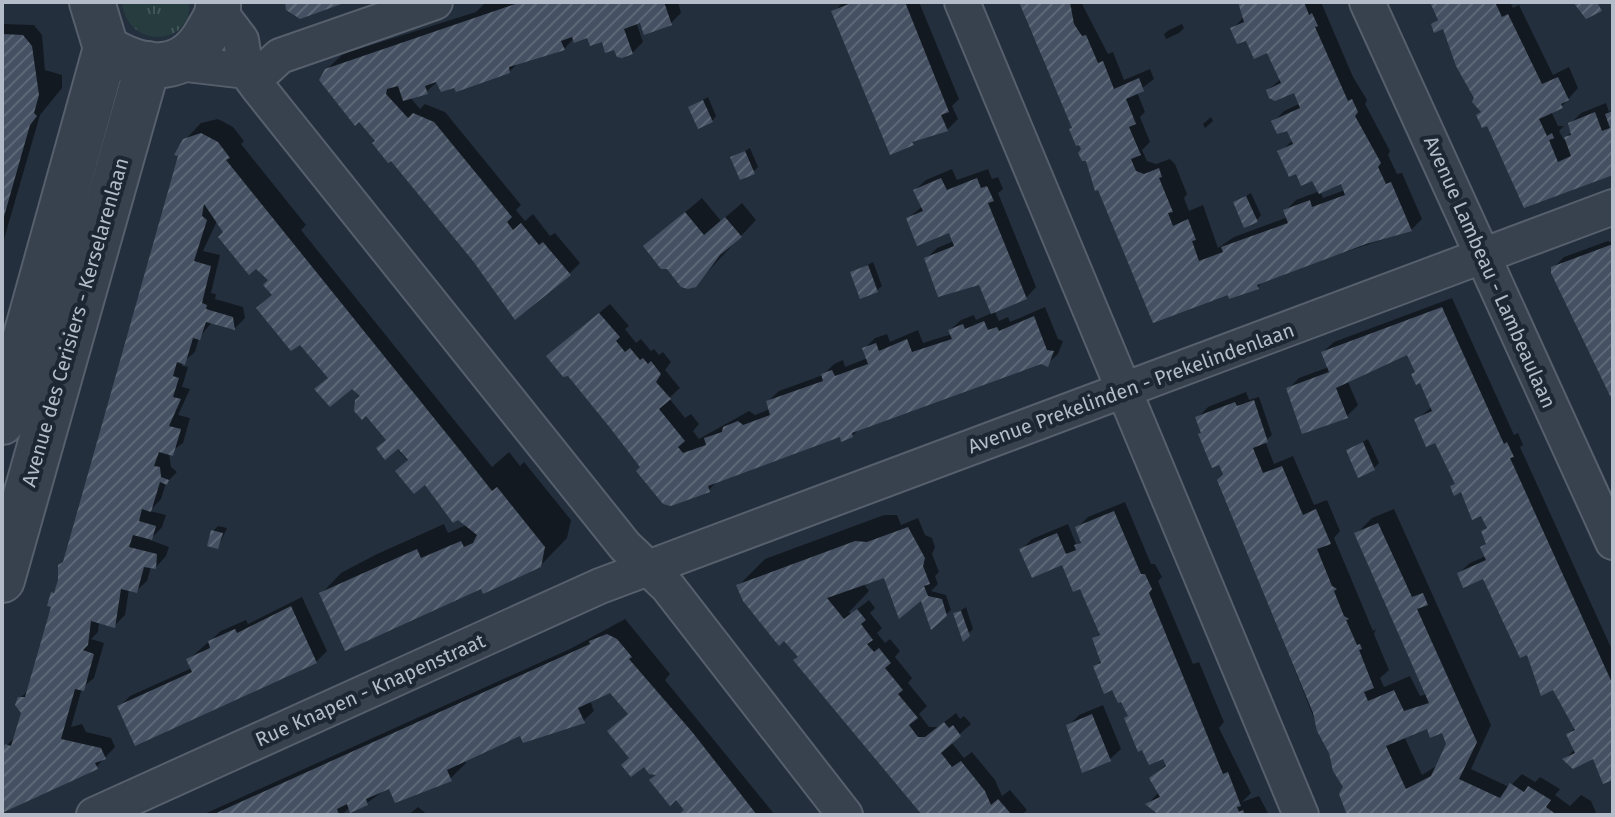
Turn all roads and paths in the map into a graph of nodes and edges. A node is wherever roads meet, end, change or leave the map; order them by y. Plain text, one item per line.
1 (92, 2) edge
2 (435, 2) edge
3 (962, 2) edge
4 (1367, 2) edge
5 (219, 7) edge
6 (106, 48) junction
7 (163, 64) junction
8 (250, 75) junction
9 (1613, 207) edge
10 (1482, 257) junction
11 (1123, 390) junction
12 (2, 422) edge
13 (17, 468) edge
14 (1613, 542) edge
15 (648, 568) junction
16 (2, 580) edge
17 (94, 815) edge
18 (845, 815) edge
19 (1301, 815) edge

1 - 6 street
2 - 8 street
3 - 11 street
4 - 10 street, Avenue Lambeau - Lambeaulaan
5 - 7 street
5 - 8 street
6 - 7 street
6 - 12 street
7 - 8 street
7 - 13 street, Avenue des Cerisiers - Kerselarenlaan
8 - 15 street
9 - 10 street, Avenue Prekelinden - Prekelindenlaan
10 - 11 street, Avenue Prekelinden - Prekelindenlaan
10 - 14 street, Avenue Lambeau - Lambeaulaan
11 - 15 street, Avenue Prekelinden - Prekelindenlaan
11 - 19 street
13 - 16 street, Avenue des Cerisiers - Kerselarenlaan
15 - 17 street, Rue Knapen - Knapenstraat
15 - 18 street

